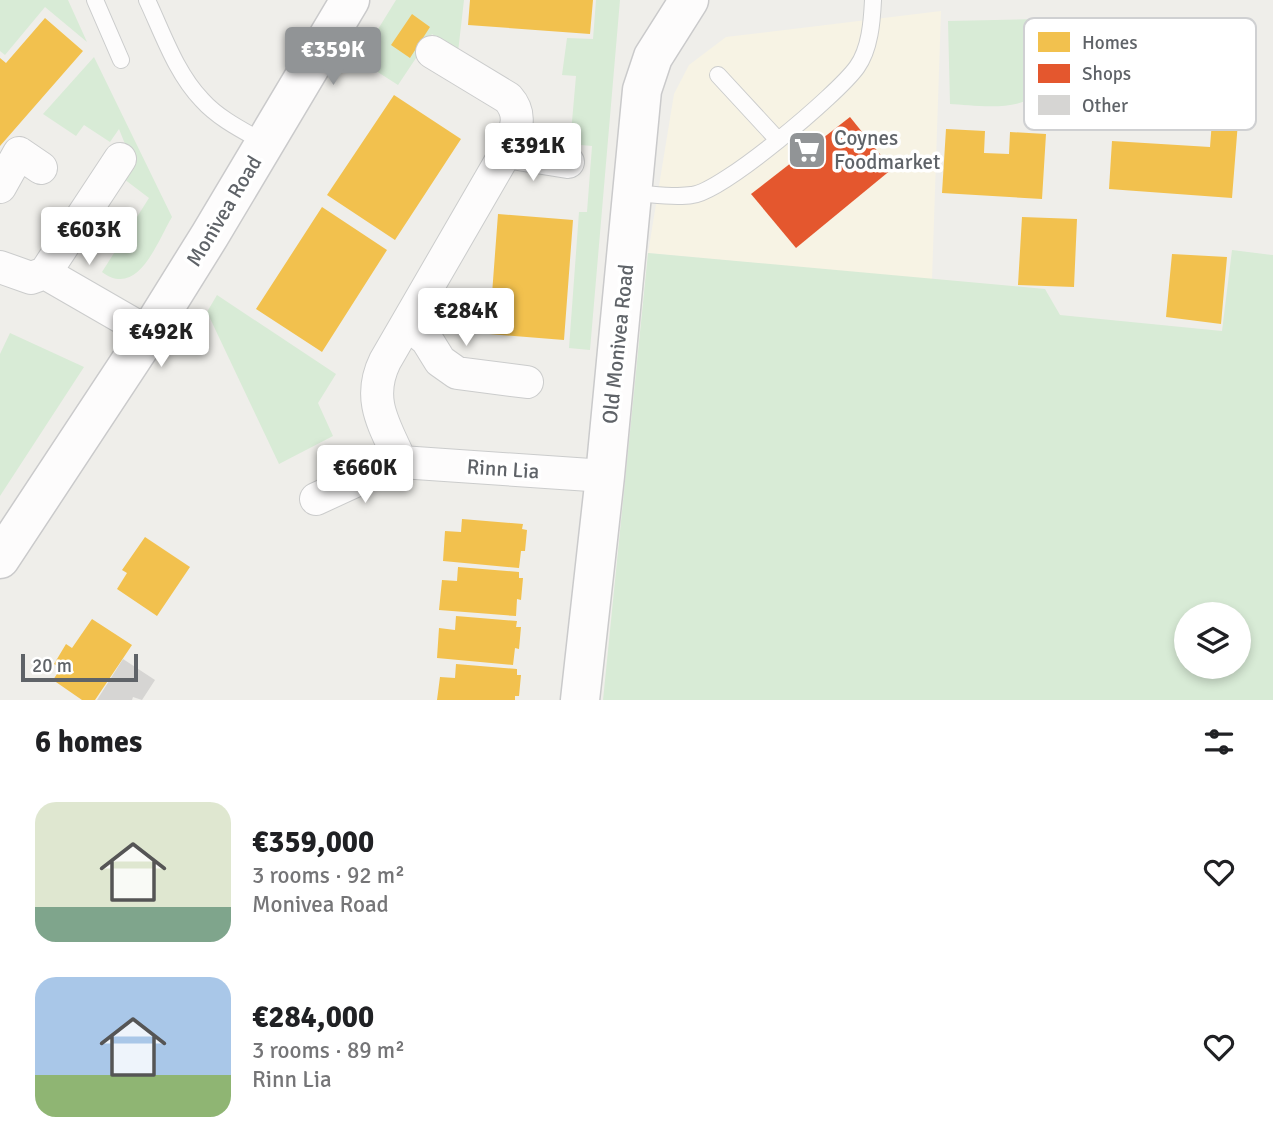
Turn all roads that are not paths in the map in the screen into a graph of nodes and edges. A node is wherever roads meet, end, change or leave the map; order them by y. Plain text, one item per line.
1 (95, 0) edge
2 (147, 0) edge
3 (350, 0) edge
4 (689, 0) edge
5 (873, 0) edge
6 (432, 52) dead end
7 (121, 60) dead end
8 (718, 75) dead end
9 (778, 140) junction
10 (265, 143) junction
11 (506, 152) junction
12 (120, 159) dead end
13 (568, 162) dead end
14 (41, 168) dead end
15 (0, 187) edge
16 (633, 193) junction
17 (0, 267) edge
18 (45, 273) junction
19 (407, 323) junction
20 (149, 333) junction
21 (527, 382) dead end
22 (401, 462) junction
23 (605, 475) junction
24 (316, 499) dead end
25 (0, 559) edge
26 (580, 700) edge

1 - 7 lane
2 - 10 lane
3 - 10 street, Monivea Road
4 - 16 street, Old Monivea Road
5 - 9 lane
6 - 11 street
8 - 9 lane
9 - 16 lane
10 - 20 street, Monivea Road
11 - 13 street
11 - 19 street
12 - 18 street
14 - 15 street
16 - 23 street, Old Monivea Road
17 - 18 street
18 - 20 street
19 - 21 street
19 - 22 street
20 - 25 street, Monivea Road
22 - 23 street, Rinn Lia
22 - 24 street, Rinn Lia
23 - 26 street, Old Monivea Road

